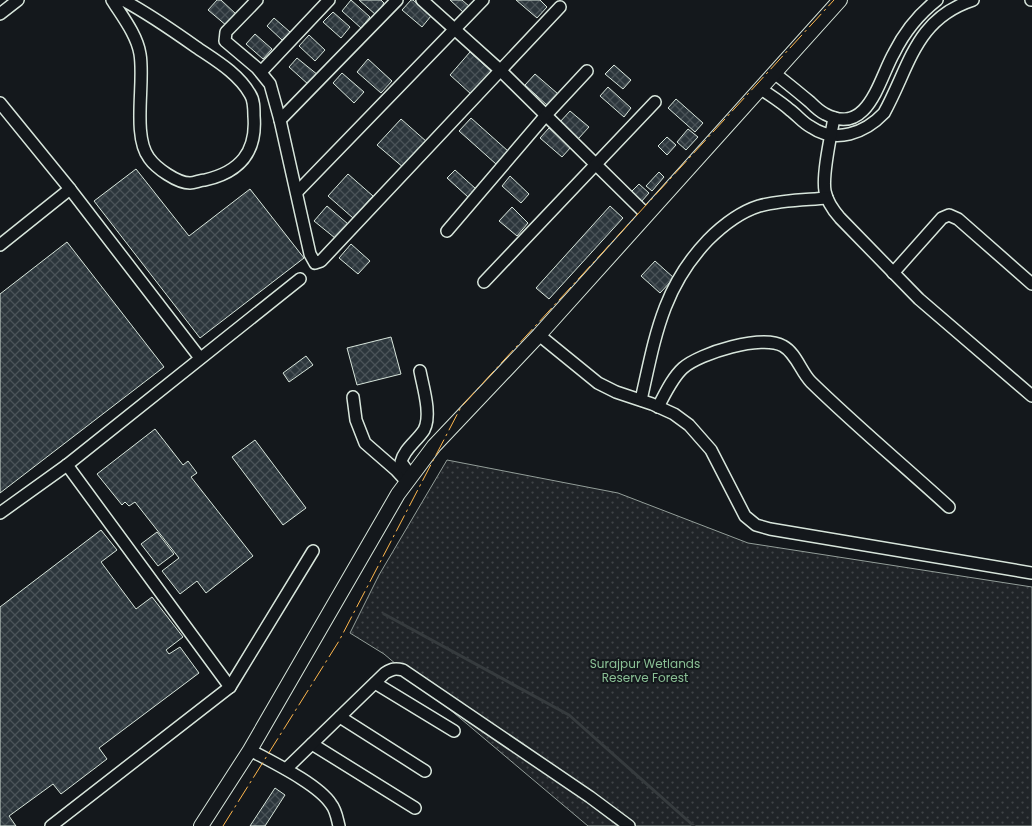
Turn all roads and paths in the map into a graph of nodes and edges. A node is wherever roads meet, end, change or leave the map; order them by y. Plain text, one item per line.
1 (18, 0) edge
2 (112, 0) edge
3 (123, 0) edge
4 (257, 0) edge
5 (329, 0) edge
6 (397, 0) edge
7 (422, 0) edge
8 (483, 0) edge
9 (840, 0) edge
10 (936, 0) edge
11 (974, 0) edge
12 (560, 7) dead end
13 (0, 14) edge
14 (454, 30) junction
15 (500, 70) junction
16 (587, 70) dead end
17 (261, 72) junction
18 (774, 73) junction
19 (761, 89) junction
20 (655, 102) dead end
21 (2, 109) edge
22 (546, 115) junction
23 (834, 118) junction
24 (280, 120) junction
25 (831, 135) junction
26 (595, 165) junction
27 (70, 190) junction
28 (297, 192) junction
29 (827, 198) junction
30 (646, 216) junction
31 (447, 231) dead end
32 (0, 245) edge
33 (893, 273) junction
34 (300, 279) dead end
35 (484, 282) dead end
36 (1032, 284) edge
37 (539, 335) junction
38 (200, 358) junction
39 (420, 371) dead end
40 (1032, 396) edge
41 (353, 397) dead end
42 (641, 400) junction
43 (658, 406) junction
44 (67, 465) junction
45 (409, 480) junction
46 (949, 507) dead end
47 (0, 513) edge
48 (313, 551) dead end
49 (1032, 573) edge
50 (375, 683) junction
51 (230, 687) junction
52 (340, 717) junction
53 (454, 731) dead end
54 (312, 744) junction
55 (250, 750) junction
56 (286, 769) junction
57 (426, 771) dead end
58 (416, 808) dead end
59 (51, 826) edge
60 (201, 826) edge
61 (339, 826) edge
62 (629, 826) edge

1 - 13 street
2 - 3 street
4 - 17 street
5 - 17 street
6 - 24 street
7 - 14 street
8 - 14 street
9 - 18 main road
10 - 23 street
11 - 25 street
12 - 15 street
14 - 15 street
14 - 28 street
15 - 22 street
15 - 28 street
16 - 22 street
17 - 24 street
18 - 19 main road
18 - 23 street
19 - 25 street
19 - 30 main road
20 - 26 street
21 - 27 street
22 - 26 street
22 - 31 street
23 - 25 street
24 - 28 street
25 - 29 street
26 - 30 street
26 - 35 street
27 - 32 street
27 - 38 street
29 - 33 street
29 - 42 street
30 - 37 main road
33 - 36 street
33 - 40 street
34 - 38 street
37 - 42 street
37 - 45 main road
38 - 44 street
39 - 45 street
41 - 45 street
42 - 43 street
43 - 46 street
43 - 49 street
44 - 47 street
44 - 51 street
45 - 55 main road
48 - 51 street
50 - 52 street
50 - 53 street
50 - 62 street
51 - 59 street
52 - 54 street
52 - 57 street
54 - 56 street
54 - 58 street
55 - 56 street
55 - 60 main road
56 - 61 street

